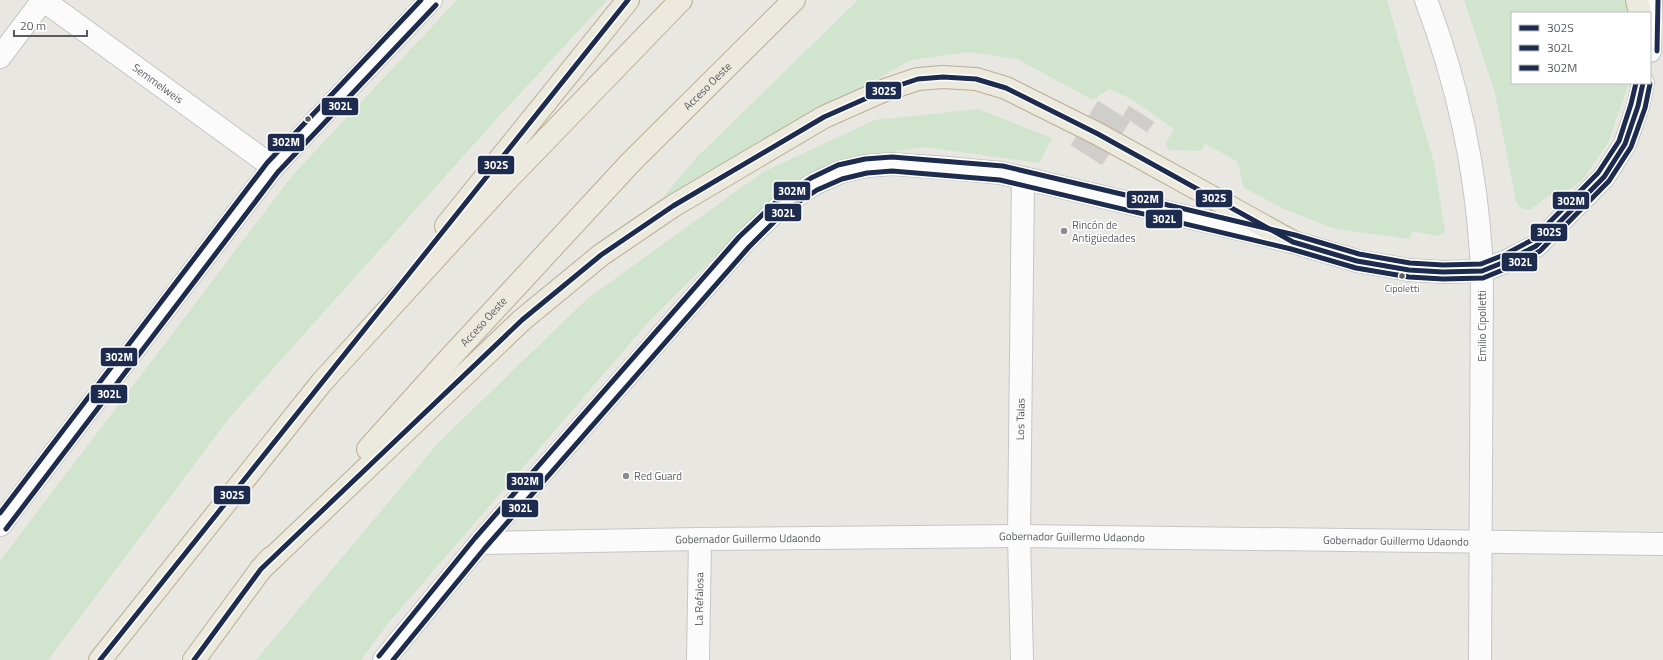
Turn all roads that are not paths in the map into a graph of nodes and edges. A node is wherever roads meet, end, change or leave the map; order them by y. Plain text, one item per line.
1 (43, 0) edge
2 (431, 0) edge
3 (628, 0) edge
4 (681, 0) edge
5 (794, 0) edge
6 (1426, 0) edge
7 (1637, 0) edge
8 (1651, 0) edge
9 (1640, 12) edge
10 (1651, 12) edge
11 (0, 57) edge
12 (1643, 84) edge
13 (273, 167) junction
14 (1023, 178) junction
15 (1293, 242) junction
16 (1482, 271) junction
17 (322, 382) junction
18 (0, 525) edge
19 (1020, 536) junction
20 (700, 539) junction
21 (1482, 541) junction
22 (480, 543) junction
23 (1663, 544) edge
24 (261, 569) junction
25 (100, 660) edge
26 (194, 660) edge
27 (384, 660) edge
28 (698, 660) edge
29 (1022, 660) edge
30 (1480, 660) edge

1 - 11 street
1 - 13 street, Semmelweis
2 - 13 street
3 - 17 highway
4 - 17 highway
5 - 24 highway, Acceso Oeste
6 - 16 street, Emilio Cipolletti
7 - 9 highway
8 - 10 street
12 - 16 street
13 - 18 street
14 - 15 street
14 - 19 street, Los Talas
14 - 22 street
15 - 16 street
15 - 24 highway
16 - 21 street, Emilio Cipolletti
17 - 25 highway
19 - 20 street, Gobernador Guillermo Udaondo
19 - 21 street, Gobernador Guillermo Udaondo
19 - 29 street, Los Talas
20 - 22 street, Gobernador Guillermo Udaondo
20 - 28 street, La Refalosa
21 - 23 street, Gobernador Guillermo Udaondo
21 - 30 street, Emilio Cipolletti
22 - 27 street
24 - 26 highway, Acceso Oeste

